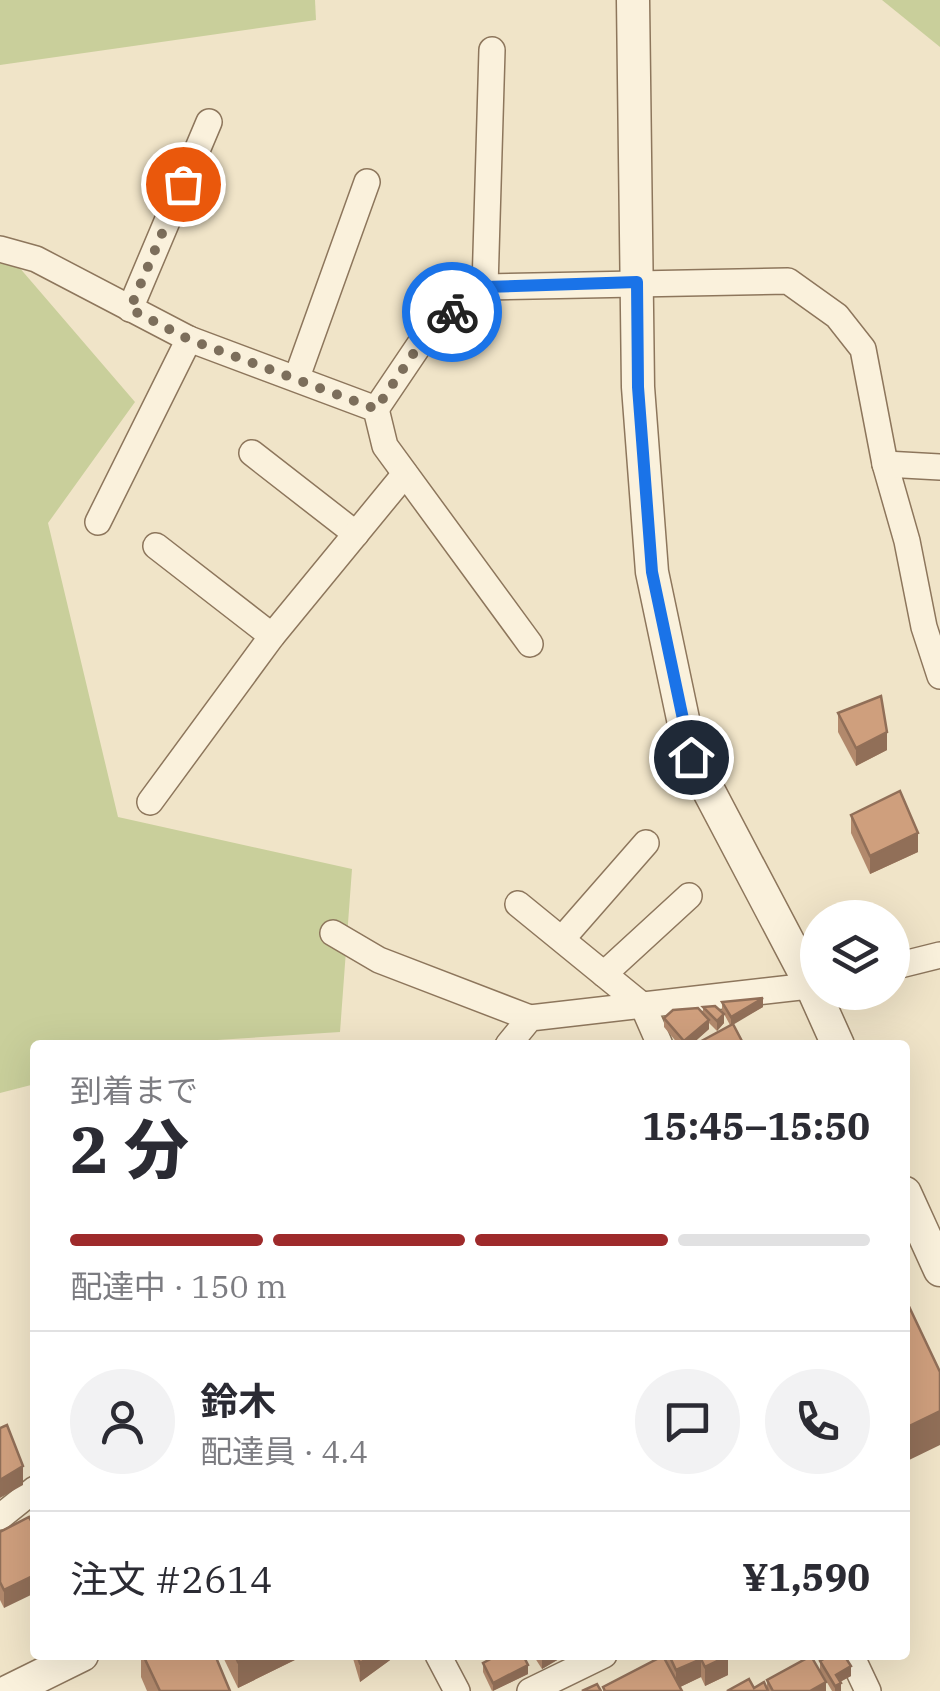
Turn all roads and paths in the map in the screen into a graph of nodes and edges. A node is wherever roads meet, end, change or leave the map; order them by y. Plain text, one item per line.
1 (633, 0) edge
2 (492, 50) dead end
3 (209, 122) dead end
4 (367, 182) dead end
5 (0, 249) edge
6 (637, 282) junction
7 (485, 287) junction
8 (130, 309) junction
9 (188, 339) junction
10 (297, 377) junction
11 (376, 409) junction
12 (252, 454) dead end
13 (885, 464) junction
14 (940, 467) edge
15 (405, 474) junction
16 (98, 522) dead end
17 (356, 534) junction
18 (156, 546) dead end
19 (932, 628) edge
20 (272, 636) junction
21 (530, 644) dead end
22 (940, 676) edge
23 (150, 802) dead end
24 (646, 843) dead end
25 (688, 896) dead end
26 (518, 904) dead end
27 (334, 933) dead end
28 (562, 939) junction
29 (940, 955) edge
30 (800, 960) edge
31 (910, 962) edge
32 (604, 974) junction
33 (800, 988) edge
34 (643, 1006) junction
35 (824, 1010) edge
36 (530, 1018) junction
37 (512, 1040) edge
38 (658, 1040) edge
39 (836, 1040) edge
40 (914, 1237) edge
41 (940, 1270) edge
42 (30, 1494) edge
43 (0, 1517) edge
44 (72, 1660) edge
45 (440, 1660) edge
46 (594, 1660) edge
47 (853, 1660) edge
48 (9, 1691) edge
49 (456, 1691) edge
50 (530, 1691) edge
51 (868, 1691) edge

1 - 6 street
2 - 7 street
3 - 8 street
4 - 10 street
5 - 8 street
6 - 7 street
6 - 13 street
6 - 30 street
7 - 11 street
8 - 9 street
9 - 10 street
9 - 16 street
10 - 11 street
11 - 15 street
12 - 17 street
13 - 14 street
13 - 19 street
15 - 17 street
15 - 21 street
17 - 20 street
18 - 20 street
19 - 22 street
20 - 23 street
24 - 28 street
25 - 32 street
26 - 28 street
27 - 36 street
28 - 32 street
29 - 31 street
32 - 34 street
33 - 34 street
34 - 36 street
34 - 38 street
35 - 39 street
36 - 37 street
40 - 41 street
42 - 43 street
44 - 48 street
45 - 49 street
46 - 50 street
47 - 51 street

